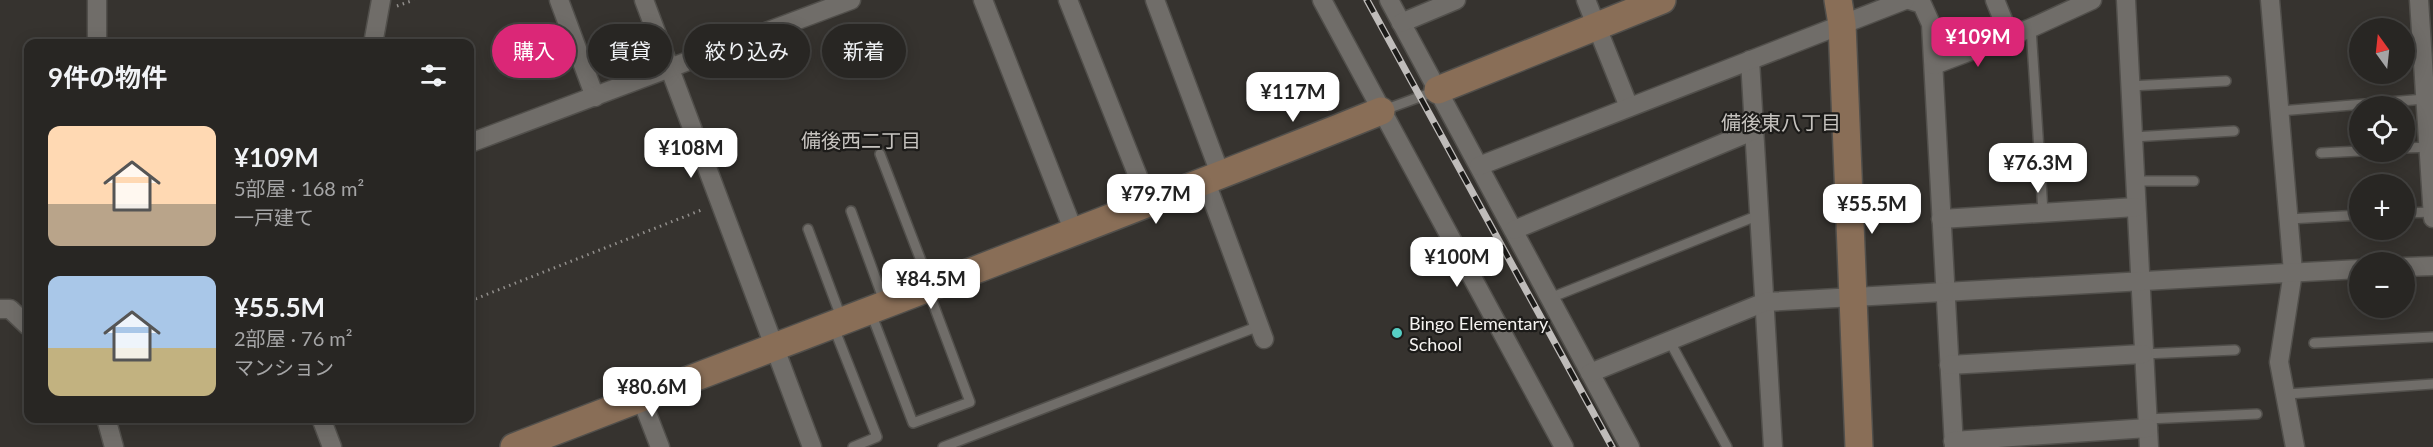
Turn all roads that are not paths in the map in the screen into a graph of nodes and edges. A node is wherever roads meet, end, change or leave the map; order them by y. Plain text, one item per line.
1 (97, 0) edge
2 (381, 0) edge
3 (559, 0) edge
4 (644, 0) edge
5 (851, 0) edge
6 (983, 0) edge
7 (1068, 0) edge
8 (1155, 0) edge
9 (1322, 0) edge
10 (1389, 0) edge
11 (1456, 0) edge
12 (1587, 0) edge
13 (1662, 0) edge
14 (1907, 0) edge
15 (1995, 0) edge
16 (2092, 0) edge
17 (2126, 0) edge
18 (2270, 0) edge
19 (2419, 0) edge
20 (1840, 12) edge
21 (1401, 23) junction
22 (653, 24) edge
23 (1597, 26) junction
24 (2031, 28) junction
25 (2010, 37) junction
26 (97, 39) edge
27 (374, 39) edge
28 (1750, 60) junction
29 (1934, 65) junction
30 (672, 67) edge
31 (672, 76) edge
32 (643, 78) edge
33 (2226, 81) dead end
34 (2130, 86) junction
35 (2427, 88) edge
36 (1438, 90) junction
37 (595, 97) junction
38 (1629, 107) junction
39 (1381, 111) junction
40 (2280, 111) junction
41 (1755, 130) junction
42 (2234, 131) dead end
43 (2133, 137) junction
44 (474, 142) edge
45 (2431, 147) edge
46 (2415, 148) edge
47 (2349, 152) edge
48 (2320, 153) dead end
49 (880, 154) dead end
50 (1479, 166) junction
51 (1213, 179) junction
52 (2135, 181) junction
53 (2194, 181) dead end
54 (1149, 204) junction
55 (2136, 207) junction
56 (851, 211) dead end
57 (2043, 212) junction
58 (2433, 212) edge
59 (2415, 213) edge
60 (1760, 214) junction
61 (2349, 216) edge
62 (2433, 218) edge
63 (1941, 219) junction
64 (2289, 219) junction
65 (808, 229) dead end
66 (1514, 230) junction
67 (1074, 232) junction
68 (2433, 266) edge
69 (2415, 267) edge
70 (2349, 269) edge
71 (2293, 272) junction
72 (2140, 280) junction
73 (929, 287) junction
74 (1945, 293) junction
75 (1550, 298) junction
76 (1851, 298) junction
77 (1765, 302) junction
78 (877, 306) junction
79 (0, 309) edge
80 (837, 321) junction
81 (24, 322) edge
82 (1261, 333) joint
83 (2433, 337) edge
84 (1669, 340) junction
85 (2314, 343) dead end
86 (773, 346) junction
87 (2235, 350) dead end
88 (2143, 354) junction
89 (1949, 365) junction
90 (1590, 373) junction
91 (2433, 384) edge
92 (2287, 394) junction
93 (641, 398) junction
94 (2258, 414) dead end
95 (107, 423) edge
96 (323, 423) edge
97 (2147, 424) junction
98 (1954, 444) edge
99 (114, 447) edge
100 (332, 447) edge
101 (514, 447) edge
102 (660, 447) edge
103 (812, 447) edge
104 (853, 447) edge
105 (943, 447) edge
106 (1564, 447) edge
107 (1630, 447) edge
108 (1727, 447) edge
109 (1769, 447) edge
110 (1859, 447) edge
111 (2149, 447) edge
112 (2295, 447) edge

1 - 26 street
2 - 27 street
3 - 37 street
4 - 22 street
5 - 30 street
6 - 67 street
7 - 54 street
8 - 51 street
9 - 39 street
10 - 21 street
11 - 21 street
12 - 23 street
13 - 23 street
14 - 20 street
14 - 29 street
15 - 25 street
16 - 24 street
17 - 34 street
18 - 40 street
19 - 35 street
20 - 28 street
20 - 76 street
21 - 36 street
23 - 36 street
23 - 38 street
24 - 25 street
24 - 57 lane
25 - 29 street
28 - 38 street
28 - 41 street
29 - 63 street
31 - 86 street
32 - 37 street
33 - 34 lane
34 - 43 street
35 - 40 lane
35 - 45 street
36 - 39 lane
36 - 50 street
37 - 44 street
38 - 50 street
39 - 51 street
39 - 106 street
40 - 64 street
41 - 60 street
41 - 66 street
42 - 43 lane
43 - 52 street
45 - 46 lane
45 - 58 street
47 - 48 lane
49 - 73 lane
50 - 66 street
51 - 54 street
51 - 82 street
52 - 53 lane
52 - 55 street
54 - 67 street
55 - 57 street
55 - 72 street
56 - 78 lane
57 - 63 street
58 - 59 lane
58 - 62 street
60 - 75 lane
60 - 77 street
61 - 64 lane
63 - 74 street
64 - 71 street
65 - 80 lane
66 - 75 street
67 - 73 street
68 - 69 street
70 - 71 street
71 - 72 street
71 - 92 street
72 - 74 street
72 - 88 street
73 - 78 street
73 - 78 lane
74 - 76 street
74 - 89 street
75 - 90 street
76 - 77 street
76 - 110 street
77 - 84 street
77 - 109 street
78 - 80 street
79 - 81 street
80 - 86 street
80 - 104 lane
82 - 105 lane
83 - 85 lane
84 - 90 street
84 - 108 lane
86 - 93 street
86 - 103 street
87 - 88 lane
88 - 89 street
88 - 97 street
89 - 98 street
90 - 107 street
91 - 92 lane
92 - 112 street
93 - 101 street
93 - 102 street
94 - 97 lane
95 - 99 street
96 - 100 street
97 - 98 street
97 - 111 street

